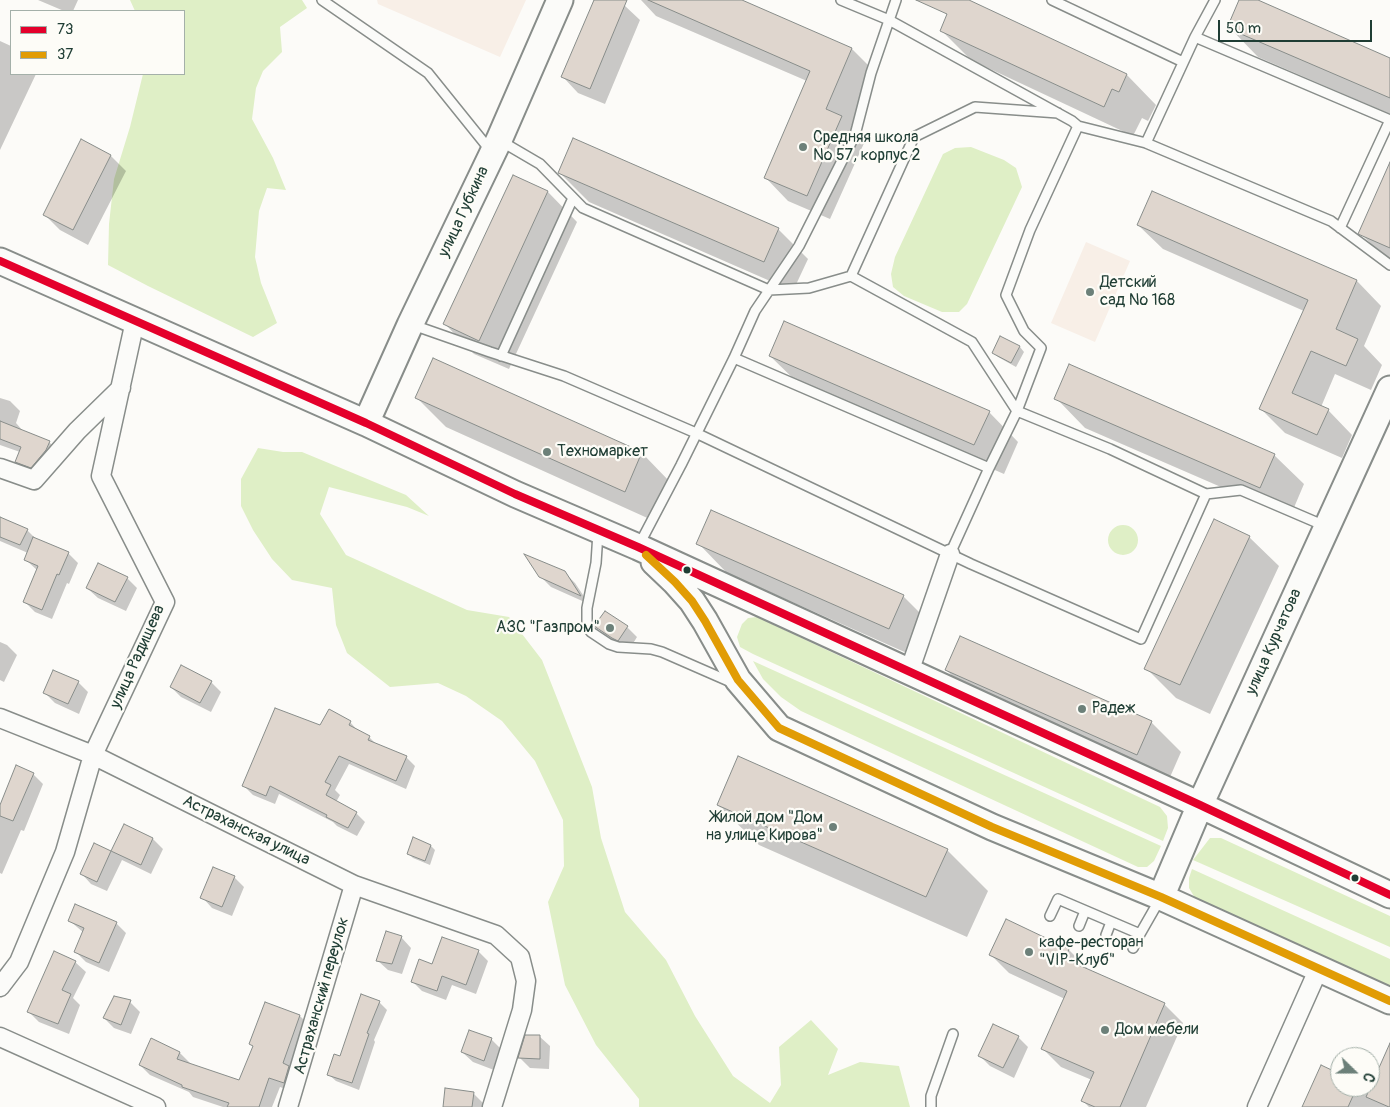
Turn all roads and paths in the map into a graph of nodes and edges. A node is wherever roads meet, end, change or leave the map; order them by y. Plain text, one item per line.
1 (322, 0) edge
2 (560, 0) edge
3 (841, 0) edge
4 (896, 0) edge
5 (1052, 0) edge
6 (1215, 0) edge
7 (889, 20) junction
8 (1195, 37) junction
9 (1183, 62) junction
10 (1058, 114) junction
11 (1078, 126) junction
12 (1146, 143) junction
13 (496, 146) junction
14 (573, 198) junction
15 (1340, 228) junction
16 (0, 261) edge
17 (1390, 265) edge
18 (851, 276) junction
19 (769, 290) junction
20 (135, 321) junction
21 (410, 324) junction
22 (501, 356) junction
23 (734, 358) junction
24 (121, 388) junction
25 (1390, 389) edge
26 (1017, 411) junction
27 (366, 423) junction
28 (696, 433) junction
29 (0, 468) edge
30 (989, 468) junction
31 (1206, 494) junction
32 (1326, 527) junction
33 (598, 530) junction
34 (638, 547) junction
35 (950, 554) junction
36 (909, 672) junction
37 (744, 688) junction
38 (0, 718) edge
39 (93, 755) junction
40 (1200, 805) junction
41 (354, 885) junction
42 (1390, 895) edge
43 (1162, 897) junction
44 (1085, 911) junction
45 (1050, 916) dead end
46 (1111, 922) junction
47 (1079, 926) dead end
48 (1140, 934) junction
49 (1106, 936) dead end
50 (1133, 948) dead end
51 (1319, 968) junction
52 (0, 986) edge
53 (1390, 1002) edge
54 (953, 1034) dead end
55 (0, 1037) edge
56 (156, 1107) edge
57 (288, 1107) edge
58 (492, 1107) edge
59 (931, 1107) edge
60 (1257, 1107) edge

1 - 13 lane
2 - 13 main road, улица Губкина
3 - 7 lane
4 - 7 lane
5 - 9 lane
6 - 8 lane
7 - 10 lane
7 - 19 lane
8 - 9 lane
8 - 15 lane
9 - 12 lane
10 - 11 lane
10 - 18 lane
11 - 12 lane
11 - 26 lane
12 - 15 lane
13 - 14 lane
13 - 21 main road, улица Губкина
14 - 19 lane
14 - 22 lane
15 - 17 lane
16 - 20 main road
18 - 19 lane
18 - 26 lane
19 - 23 lane
20 - 24 street, улица Радищева
20 - 27 main road
21 - 22 lane
21 - 27 main road, улица Губкина
22 - 28 lane
23 - 28 lane
23 - 30 lane
24 - 29 street
24 - 39 street, улица Радищева
25 - 32 main road, улица Курчатова
26 - 30 lane
26 - 31 lane
27 - 33 main road
28 - 34 lane
28 - 35 lane
30 - 35 lane
31 - 32 lane
31 - 35 lane
32 - 40 main road, улица Курчатова
33 - 34 main road
33 - 37 lane
34 - 36 main road
34 - 37 main road
35 - 36 street
36 - 40 main road
37 - 43 main road
38 - 39 street, Астраханская улица
39 - 41 street, Астраханская улица
39 - 52 street, улица Радищева
40 - 42 main road
40 - 43 main road, улица Курчатова
41 - 57 street, Астраханский переулок
41 - 58 street, Астраханская улица
43 - 48 lane
43 - 51 main road
44 - 45 lane
44 - 46 lane
44 - 47 lane
46 - 48 lane
46 - 49 lane
48 - 50 lane
51 - 53 main road
51 - 60 street
54 - 59 lane
55 - 56 street

